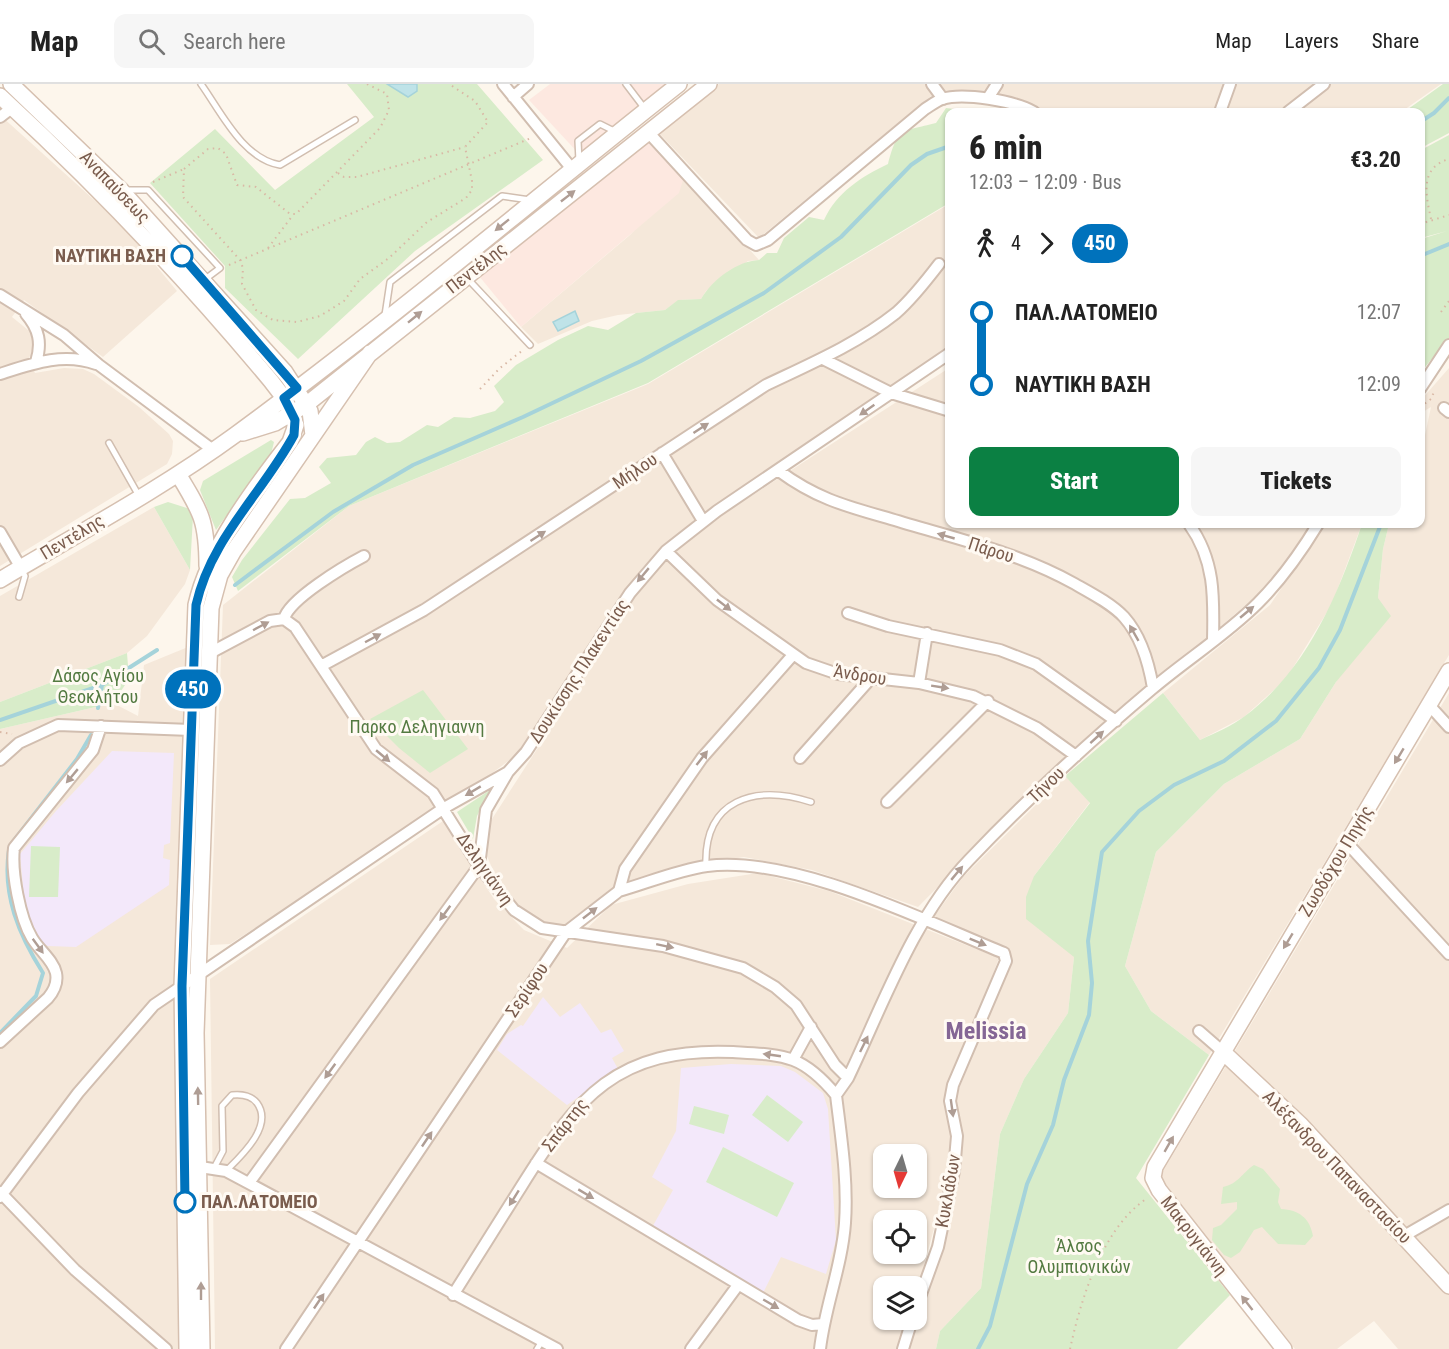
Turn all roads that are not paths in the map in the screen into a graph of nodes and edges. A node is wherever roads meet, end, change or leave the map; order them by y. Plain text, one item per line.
1 (11, 84) edge
2 (201, 84) edge
3 (502, 84) edge
4 (528, 84) edge
5 (626, 84) edge
6 (679, 84) edge
7 (709, 84) edge
8 (932, 84) edge
9 (997, 84) edge
10 (1230, 84) edge
11 (1324, 84) edge
12 (0, 96) edge
13 (513, 97) junction
14 (988, 98) junction
15 (943, 99) junction
16 (13, 107) junction
17 (1026, 108) edge
18 (1221, 108) edge
19 (1293, 108) edge
20 (646, 110) junction
21 (0, 117) edge
22 (355, 120) dead end
23 (648, 132) junction
24 (575, 166) junction
25 (120, 190) junction
26 (534, 200) junction
27 (939, 264) dead end
28 (466, 277) junction
29 (203, 281) junction
30 (0, 295) edge
31 (22, 309) junction
32 (385, 320) junction
33 (530, 345) road end
34 (1449, 345) edge
35 (370, 353) junction
36 (945, 356) edge
37 (823, 359) junction
38 (36, 362) junction
39 (99, 365) junction
40 (0, 374) edge
41 (1425, 381) edge
42 (297, 388) junction
43 (891, 393) junction
44 (284, 398) junction
45 (307, 404) junction
46 (945, 409) edge
47 (292, 414) junction
48 (313, 435) junction
49 (234, 436) junction
50 (110, 442) dead end
51 (213, 450) junction
52 (662, 453) junction
53 (779, 471) junction
54 (178, 474) junction
55 (140, 497) junction
56 (703, 521) junction
57 (1193, 528) edge
58 (1316, 528) edge
59 (0, 532) edge
60 (666, 550) junction
61 (363, 556) dead end
62 (21, 568) junction
63 (207, 569) junction
64 (0, 580) edge
65 (19, 597) dead end
66 (848, 613) dead end
67 (284, 619) junction
68 (927, 633) junction
69 (1213, 640) junction
70 (210, 653) junction
71 (792, 656) junction
72 (321, 666) junction
73 (1449, 671) edge
74 (872, 677) junction
75 (919, 683) junction
76 (1153, 688) junction
77 (988, 701) junction
78 (1429, 705) junction
79 (1116, 721) junction
80 (101, 726) junction
81 (1449, 727) edge
82 (191, 730) junction
83 (1076, 756) junction
84 (800, 758) dead end
85 (0, 760) edge
86 (508, 772) junction
87 (811, 802) dead end
88 (887, 802) dead end
89 (444, 808) junction
90 (1347, 843) junction
91 (479, 866) junction
92 (706, 867) junction
93 (619, 891) junction
94 (923, 921) junction
95 (566, 932) junction
96 (1449, 954) edge
97 (198, 975) junction
98 (182, 986) junction
99 (812, 1027) junction
100 (1199, 1031) dead end
101 (0, 1042) edge
102 (1222, 1052) junction
103 (794, 1058) junction
104 (848, 1078) junction
105 (836, 1095) junction
106 (536, 1163) junction
107 (213, 1168) junction
108 (249, 1183) junction
109 (1, 1194) edge
110 (1449, 1210) edge
111 (1404, 1236) junction
112 (359, 1241) junction
113 (927, 1278) edge
114 (738, 1285) junction
115 (1449, 1286) edge
116 (453, 1295) junction
117 (823, 1324) junction
118 (909, 1330) edge
119 (539, 1345) edge
120 (166, 1349) edge
121 (187, 1349) edge
122 (202, 1349) edge
123 (286, 1349) edge
124 (557, 1349) edge
125 (691, 1349) edge
126 (820, 1349) edge
127 (903, 1349) edge
128 (1284, 1349) edge

1 - 25 main road, Αναπαύσεως
2 - 22 lane
3 - 13 street
4 - 13 street
5 - 20 lane
6 - 20 main road, Πεντέλης
7 - 23 main road, Πεντέλης
8 - 15 street
9 - 14 street
10 - 18 street
11 - 19 street
12 - 16 main road, Αναπαύσεως
13 - 24 street
14 - 15 street
14 - 17 street
15 - 23 street
16 - 21 street
16 - 44 main road, Αναπαύσεως
20 - 24 main road, Πεντέλης
28 -> 23 main road, Πεντέλης
24 - 26 main road, Πεντέλης
25 - 29 main road, Αναπαύσεως
25 - 29 lane
26 -> 32 main road, Πεντέλης
26 - 32 lane
27 - 37 street, Μήλου
28 - 33 lane
35 -> 28 main road, Πεντέλης
29 - 42 main road, Αναπαύσεως
30 - 31 street
31 - 38 street
31 - 39 street
32 - 42 main road, Πεντέλης
34 - 41 street
35 - 45 main road, Πεντέλης
35 - 48 main road
36 - 43 street, Δουκίσσης Πλακεντίας
37 - 43 street
52 -> 37 street, Μήλου
38 - 39 street
38 - 40 street
39 - 51 street
42 - 44 main road, Πεντέλης
42 - 45 main road, Αναπαύσεως
43 - 46 street
43 -> 53 street, Δουκίσσης Πλακεντίας
44 - 47 main road, Αναπαύσεως
44 - 49 main road, Πεντέλης
45 - 47 main road, Πεντέλης
45 - 48 main road
47 - 49 main road, Πεντέλης
47 - 63 main road
48 - 70 main road
49 - 51 main road, Πεντέλης
50 - 55 lane
51 - 54 main road, Πεντέλης
52 - 56 street
72 -> 52 street, Μήλου
53 - 56 street, Δουκίσσης Πλακεντίας
76 -> 53 street, Πάρου
54 - 55 main road, Πεντέλης
54 - 63 main road
55 - 62 main road, Πεντέλης
56 - 60 street, Δουκίσσης Πλακεντίας
57 - 69 street
69 -> 58 street, Τήνου
59 - 62 street
60 -> 71 street, Άνδρου
60 -> 86 street, Δουκίσσης Πλακεντίας
61 - 67 street
62 - 64 main road, Πεντέλης
62 - 65 lane
63 - 82 main road
66 - 68 street
70 -> 67 street
67 - 72 street, Δεληγιάννη
68 - 75 street
68 - 79 street
69 - 76 street, Τήνου
70 - 97 main road
71 - 74 street, Άνδρου
93 -> 71 street
72 -> 89 street, Δεληγιάννη
73 - 78 main road, Ζωοδόχου Πηγής
74 - 75 street, Άνδρου
74 - 84 street
75 -> 77 street, Άνδρου
76 - 79 street, Τήνου
77 - 83 street, Άνδρου
77 - 88 street
78 - 81 street
78 -> 90 main road, Ζωοδόχου Πηγής
83 -> 79 street, Τήνου
80 - 82 street
80 - 85 street
80 -> 101 street
82 - 98 main road
94 -> 83 street, Τήνου
86 -> 89 street, Δουκίσσης Πλακεντίας
86 - 91 street
87 - 92 lane
89 - 91 street, Δεληγιάννη
89 - 97 street, Δουκίσσης Πλακεντίας
90 - 96 street
90 -> 102 main road, Ζωοδόχου Πηγής
91 - 95 street, Δεληγιάννη
91 -> 108 street
92 - 93 street
92 - 94 street
95 -> 93 street, Σερίφου
104 -> 94 street, Τήνου
94 -> 113 street, Κυκλάδων
95 -> 99 street, Δεληγιάννη
112 -> 95 street, Σερίφου
97 - 98 street, Δουκίσσης Πλακεντίας
107 -> 97 main road
98 - 109 street, Δουκίσσης Πλακεντίας
98 - 121 main road
99 - 103 street
99 - 104 street, Δεληγιάννη
100 - 102 street
102 - 111 main road, Αλέξανδρου Παπαναστασίου
128 -> 102 main road, Μακρυγιάννη
103 - 105 street, Σπάρτης
103 -> 106 street, Σπάρτης
104 - 105 street, Τήνου
105 - 117 street
106 -> 114 street
106 -> 116 street, Σπάρτης
107 - 107 lane
107 - 108 street
122 -> 107 main road
108 - 112 street
109 - 120 street
110 - 111 street
111 - 115 main road, Αλέξανδρου Παπαναστασίου
112 - 116 street
123 -> 112 street, Σερίφου
114 -> 117 street
114 - 125 street
116 - 119 street
117 - 126 street
118 - 127 street
119 - 124 street

